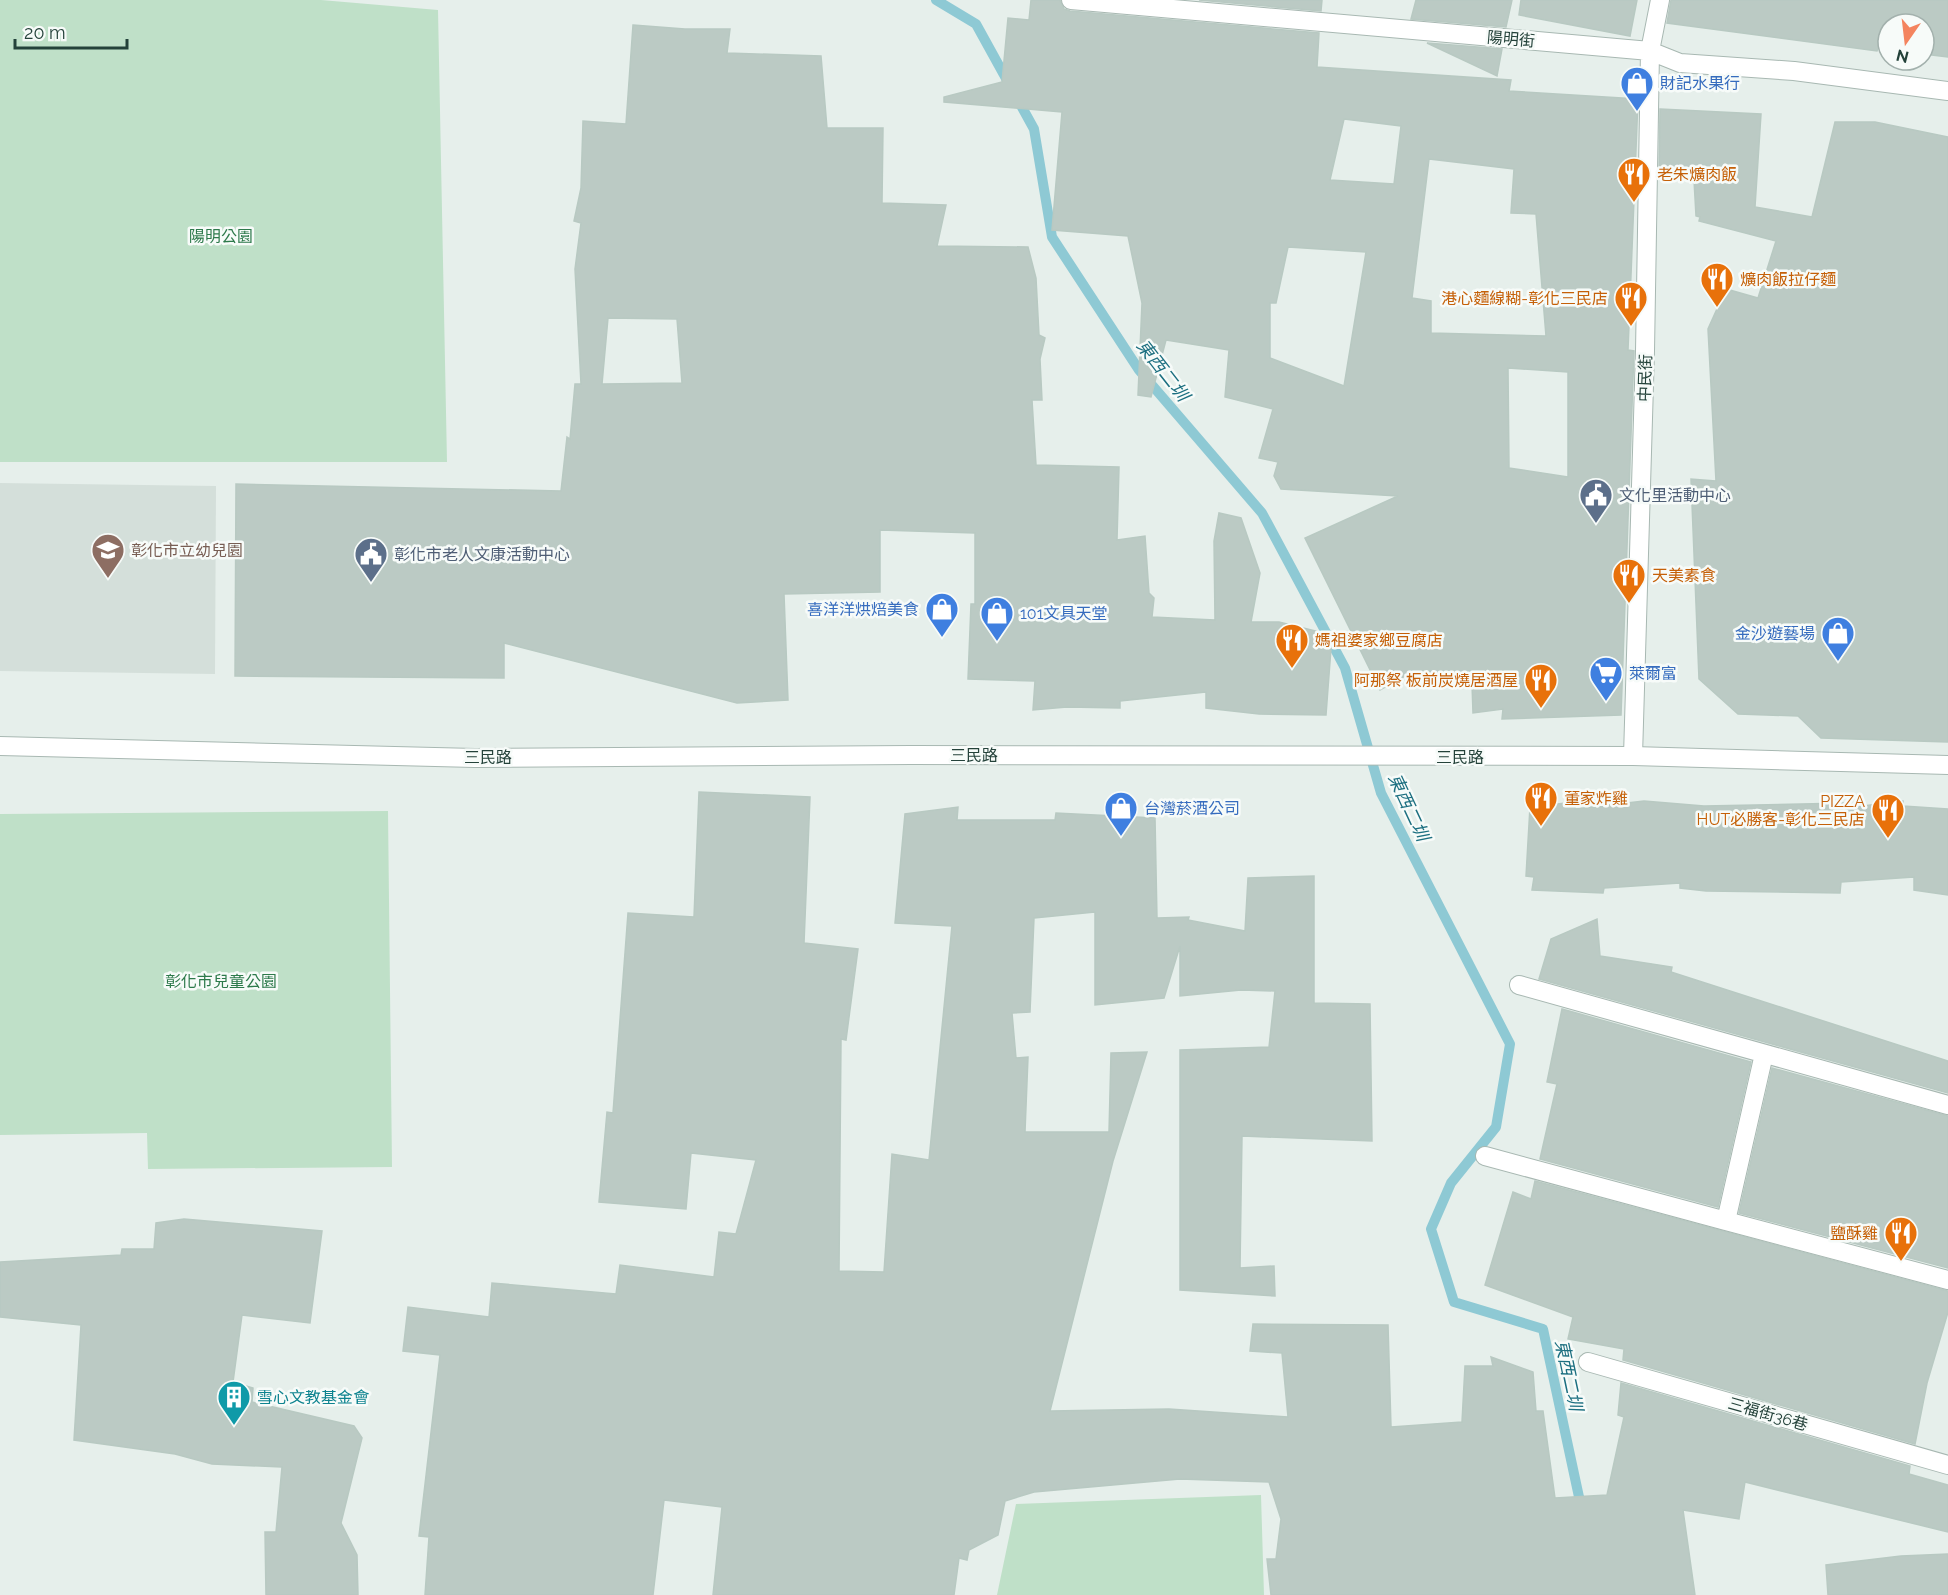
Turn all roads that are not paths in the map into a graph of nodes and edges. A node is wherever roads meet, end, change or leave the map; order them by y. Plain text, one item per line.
1 (1071, 0) edge
2 (1660, 0) edge
3 (1650, 51) junction
4 (1948, 91) edge
5 (0, 746) edge
6 (1633, 756) junction
7 (1948, 765) edge
8 (1519, 984) dead end
9 (1764, 1054) junction
10 (1948, 1105) edge
11 (1485, 1156) dead end
12 (1726, 1221) junction
13 (1948, 1280) edge
14 (1588, 1362) dead end
15 (1948, 1465) edge

1 - 3 street, 陽明街
2 - 3 street, 中民街
3 - 4 street, 陽明街
3 - 6 street, 中民街
5 - 6 street, 三民路
6 - 7 street, 三民路
8 - 9 street
9 - 10 street
9 - 12 street
11 - 12 street
12 - 13 street
14 - 15 street, 三福街36巷

